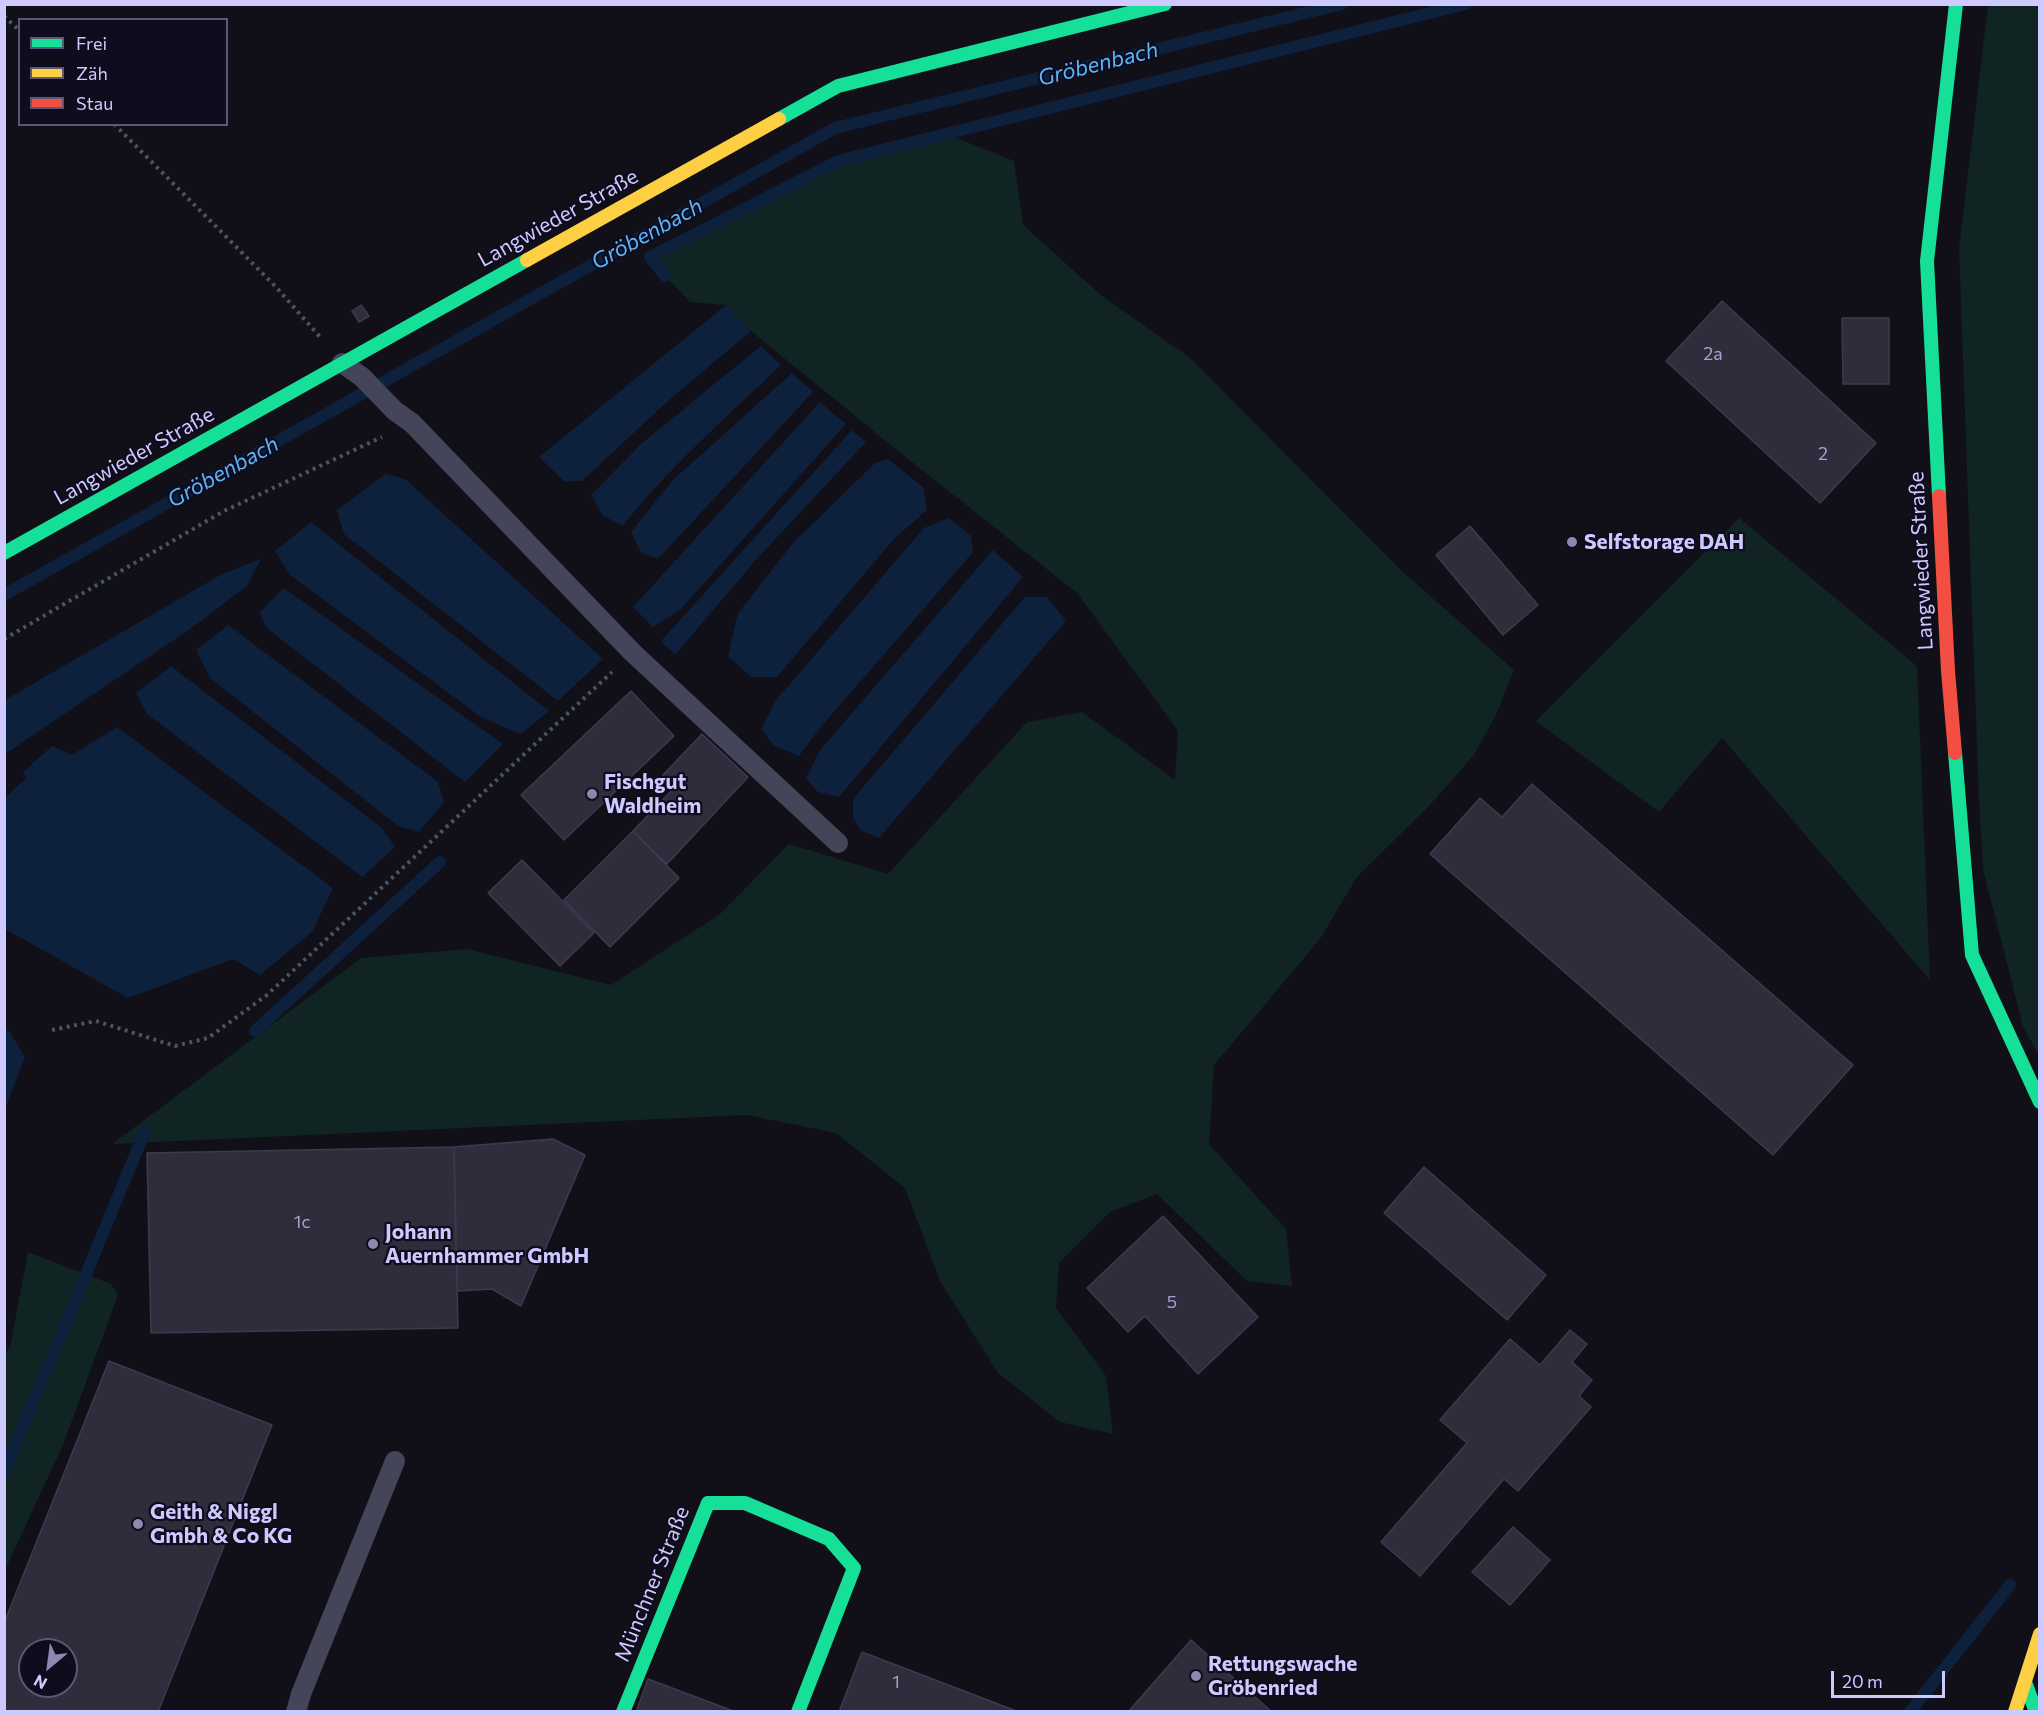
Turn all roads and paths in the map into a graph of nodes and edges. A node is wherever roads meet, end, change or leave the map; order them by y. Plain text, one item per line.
1 (1165, 4) edge
2 (1956, 4) edge
3 (4, 16) edge
4 (18, 29) edge
5 (116, 126) edge
6 (342, 363) junction
7 (412, 423) junction
8 (4, 553) edge
9 (4, 639) edge
10 (633, 653) junction
11 (838, 843) dead end
12 (52, 1030) dead end
13 (2040, 1102) edge
14 (395, 1461) dead end
15 (2040, 1634) edge
16 (2025, 1682) junction
17 (296, 1712) edge
18 (622, 1712) edge
19 (798, 1712) edge
20 (2015, 1712) edge
21 (2036, 1712) edge

1 - 6 main road, Langwieder Straße
2 - 13 main road, Langwieder Straße
3 - 4 path
5 - 6 path
6 - 7 lane
6 - 8 main road, Langwieder Straße
7 - 9 path
7 - 10 lane
10 - 11 lane
10 - 12 path
14 - 17 lane
15 - 16 main road
16 - 20 main road
16 - 21 main road
18 - 19 main road, Münchner Straße

